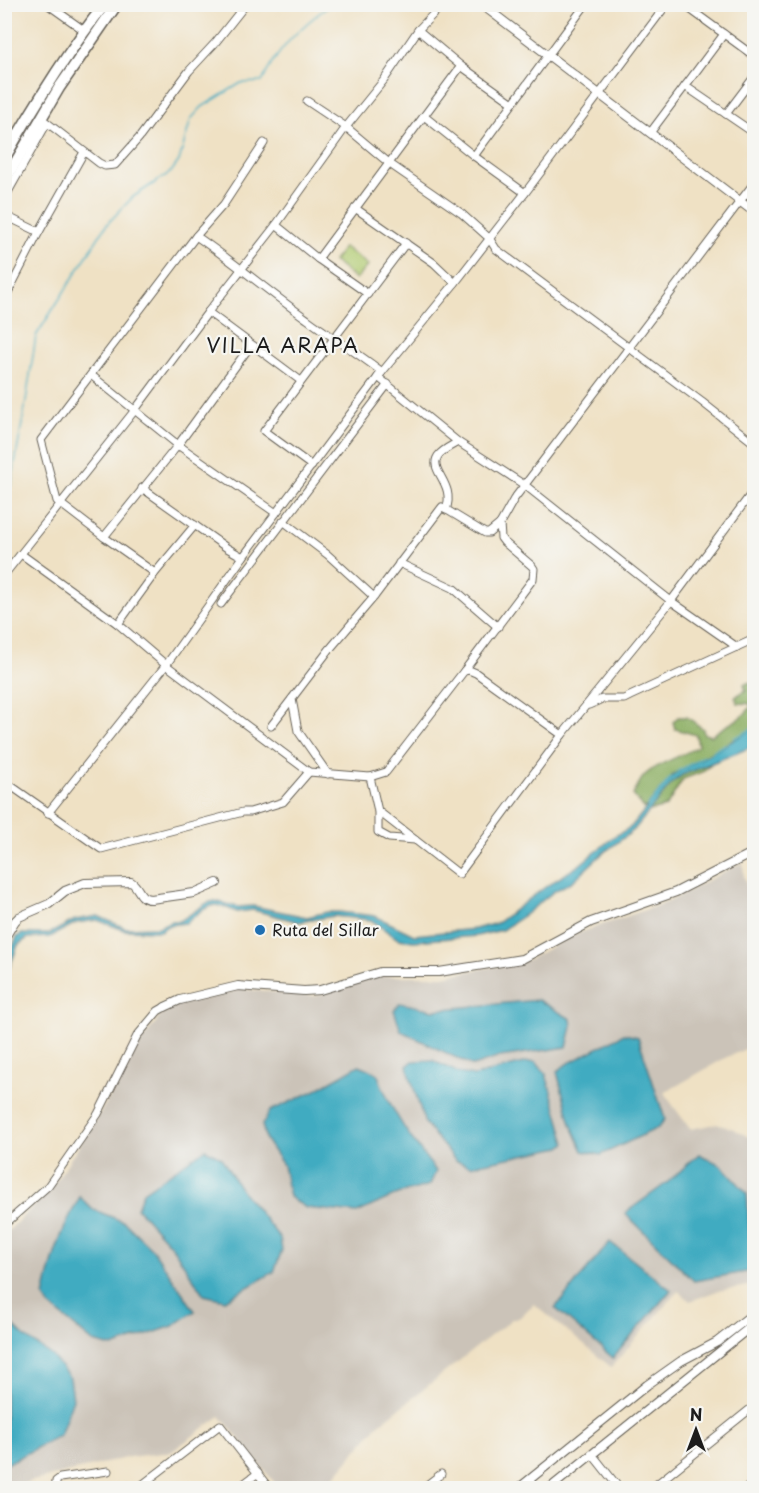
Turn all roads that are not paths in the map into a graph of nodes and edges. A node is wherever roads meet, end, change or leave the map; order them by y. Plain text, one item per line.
1 (105, 4) edge
2 (117, 4) edge
3 (246, 4) edge
4 (481, 4) edge
5 (667, 4) edge
6 (683, 4) edge
7 (442, 5) edge
8 (585, 5) edge
9 (52, 6) edge
10 (418, 30) junction
11 (85, 31) junction
12 (724, 34) junction
13 (548, 56) junction
14 (754, 56) edge
15 (461, 66) junction
16 (754, 77) edge
17 (685, 86) junction
18 (599, 94) junction
19 (307, 101) dead end
20 (513, 103) junction
21 (726, 114) junction
22 (424, 116) junction
23 (44, 121) junction
24 (346, 128) junction
25 (650, 133) junction
26 (754, 133) edge
27 (10, 138) edge
28 (264, 143) dead end
29 (84, 152) junction
30 (474, 156) junction
31 (4, 159) edge
32 (390, 164) junction
33 (4, 182) edge
34 (754, 183) edge
35 (525, 193) junction
36 (4, 199) edge
37 (740, 202) junction
38 (355, 208) junction
39 (754, 212) edge
40 (4, 215) edge
41 (276, 225) junction
42 (39, 232) junction
43 (196, 236) junction
44 (489, 238) junction
45 (406, 243) junction
46 (318, 259) junction
47 (242, 268) junction
48 (455, 283) junction
49 (369, 294) junction
50 (4, 300) edge
51 (207, 312) junction
52 (334, 337) junction
53 (251, 345) junction
54 (629, 348) junction
55 (380, 374) junction
56 (91, 375) junction
57 (302, 381) junction
58 (388, 384) junction
59 (135, 410) junction
60 (458, 442) junction
61 (754, 443) edge
62 (178, 445) junction
63 (312, 466) junction
64 (526, 486) junction
65 (142, 488) junction
66 (754, 490) edge
67 (60, 503) junction
68 (446, 510) junction
69 (276, 513) junction
70 (283, 521) junction
71 (500, 524) junction
72 (195, 525) junction
73 (104, 537) junction
74 (21, 554) junction
75 (243, 557) junction
76 (399, 563) junction
77 (155, 573) junction
78 (4, 575) edge
79 (374, 597) junction
80 (671, 602) junction
81 (221, 604) dead end
82 (118, 624) junction
83 (498, 627) junction
84 (754, 639) edge
85 (737, 647) junction
86 (166, 665) junction
87 (464, 671) junction
88 (292, 699) junction
89 (586, 706) junction
90 (271, 726) dead end
91 (562, 735) junction
92 (309, 772) junction
93 (328, 774) junction
94 (370, 777) junction
95 (4, 781) edge
96 (378, 811) junction
97 (48, 813) junction
98 (417, 840) junction
99 (754, 852) edge
100 (217, 883) dead end
101 (4, 939) edge
102 (165, 1007) joint
103 (4, 1225) edge
104 (754, 1312) edge
105 (754, 1324) edge
106 (754, 1406) edge
107 (592, 1454) junction
108 (108, 1471) dead end
109 (258, 1473) junction
110 (441, 1474) dead end
111 (754, 1482) edge
112 (51, 1488) edge
113 (138, 1488) edge
114 (238, 1488) edge
115 (269, 1488) edge
116 (423, 1488) edge
117 (519, 1488) edge
118 (550, 1488) edge
119 (619, 1488) edge
120 (652, 1488) edge
121 (747, 1488) edge

1 - 11 main road
2 - 23 main road
3 - 29 street
4 - 13 street
5 - 18 street
6 - 12 street
7 - 10 street
8 - 13 street
9 - 11 street
10 - 15 street
10 - 24 street
11 - 27 main road
12 - 14 street
12 - 17 street
13 - 18 street
13 - 20 street
15 - 20 street
15 - 22 street
16 - 21 street
17 - 21 street
17 - 25 street
18 - 25 street
18 - 35 street
19 - 24 street
20 - 30 street
21 - 26 street
22 - 30 street
22 - 32 street
23 - 29 street
23 - 33 main road
23 - 36 street
24 - 32 street
24 - 41 street
25 - 37 street
27 - 31 main road
28 - 43 street
29 - 42 street
30 - 35 street
32 - 38 street
32 - 44 street
34 - 37 street
35 - 44 street
37 - 39 street
37 - 54 street
38 - 45 street
38 - 46 street
40 - 42 street
41 - 46 street
41 - 47 street
42 - 50 street
43 - 47 street
43 - 56 street
44 - 48 street
44 - 54 street
45 - 48 street
45 - 49 street
46 - 49 street
47 - 51 street
47 - 52 street
48 - 55 street
49 - 52 street
51 - 53 street
51 - 59 street
52 - 55 street
52 - 57 street
53 - 57 street
53 - 62 street
54 - 61 street
54 - 64 street
55 - 58 street
55 - 63 street
56 - 59 street
56 - 67 street
57 - 63 street
58 - 60 street
58 - 70 street
59 - 62 street
59 - 67 street
60 - 64 street
60 - 68 street
62 - 65 street
62 - 69 street
63 - 69 street
64 - 71 street
64 - 80 street
65 - 72 street
65 - 73 street
66 - 80 street
67 - 73 street
67 - 74 street
68 - 71 street
68 - 76 street
69 - 75 street
70 - 79 street
70 - 81 street
71 - 83 street
72 - 75 street
72 - 77 street
73 - 77 street
74 - 78 street
74 - 82 street
75 - 86 street
76 - 79 street
76 - 83 street
77 - 82 street
79 - 88 street
80 - 85 street
80 - 89 street
82 - 86 street
83 - 87 street
84 - 85 street
85 - 89 street
86 - 92 street
86 - 97 street
87 - 91 street
87 - 94 street
88 - 90 street
88 - 93 street
89 - 91 street
91 - 98 street
92 - 93 street
92 - 97 street
93 - 94 street
94 - 96 street
95 - 97 street
96 - 98 street
96 - 98 street
99 - 102 street
100 - 101 street
102 - 103 street
104 - 117 street
105 - 107 street
106 - 120 street
107 - 118 street
107 - 119 street
108 - 112 street
109 - 113 street
109 - 114 street
109 - 115 street
110 - 116 street
111 - 121 street

